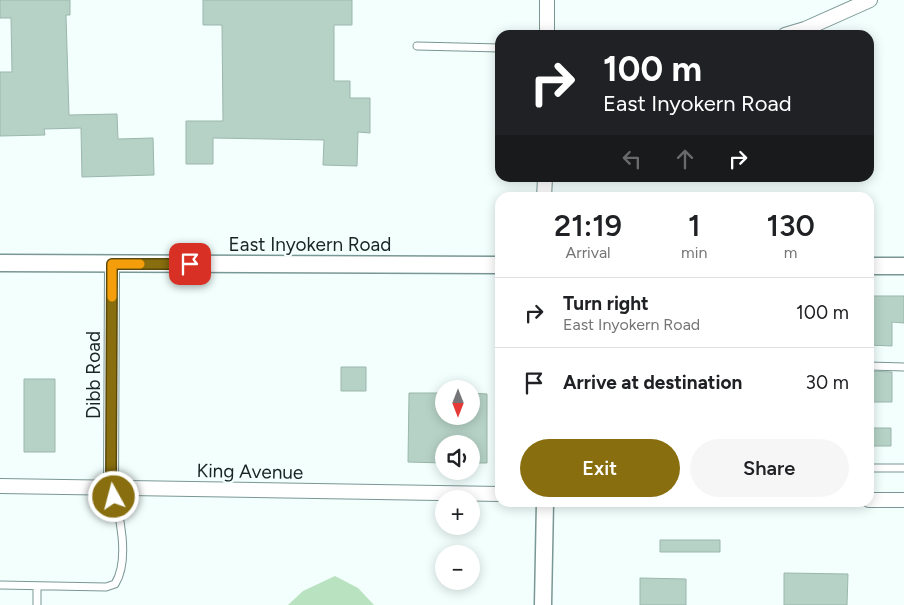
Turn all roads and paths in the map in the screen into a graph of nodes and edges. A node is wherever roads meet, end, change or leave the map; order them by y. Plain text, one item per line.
1 (547, 0) edge
2 (870, 0) edge
3 (547, 30) edge
4 (802, 30) edge
5 (417, 46) dead end
6 (495, 48) edge
7 (0, 263) edge
8 (112, 264) junction
9 (495, 265) edge
10 (874, 266) edge
11 (904, 266) edge
12 (874, 366) edge
13 (904, 367) edge
14 (874, 468) edge
15 (904, 468) edge
16 (0, 486) edge
17 (111, 487) junction
18 (495, 494) edge
19 (874, 500) edge
20 (904, 500) edge
21 (545, 507) edge
22 (0, 585) edge
23 (37, 586) junction
24 (37, 605) edge
25 (543, 605) edge

1 - 3 street
2 - 4 street
5 - 6 lane
7 - 8 street, East Inyokern Road
8 - 9 street, East Inyokern Road
8 - 17 street, Dibb Road
10 - 11 street
12 - 13 lane
14 - 15 lane
16 - 17 street, King Avenue
17 - 18 street, King Avenue
17 - 23 lane
19 - 20 street
21 - 25 street
22 - 23 lane
23 - 24 lane

